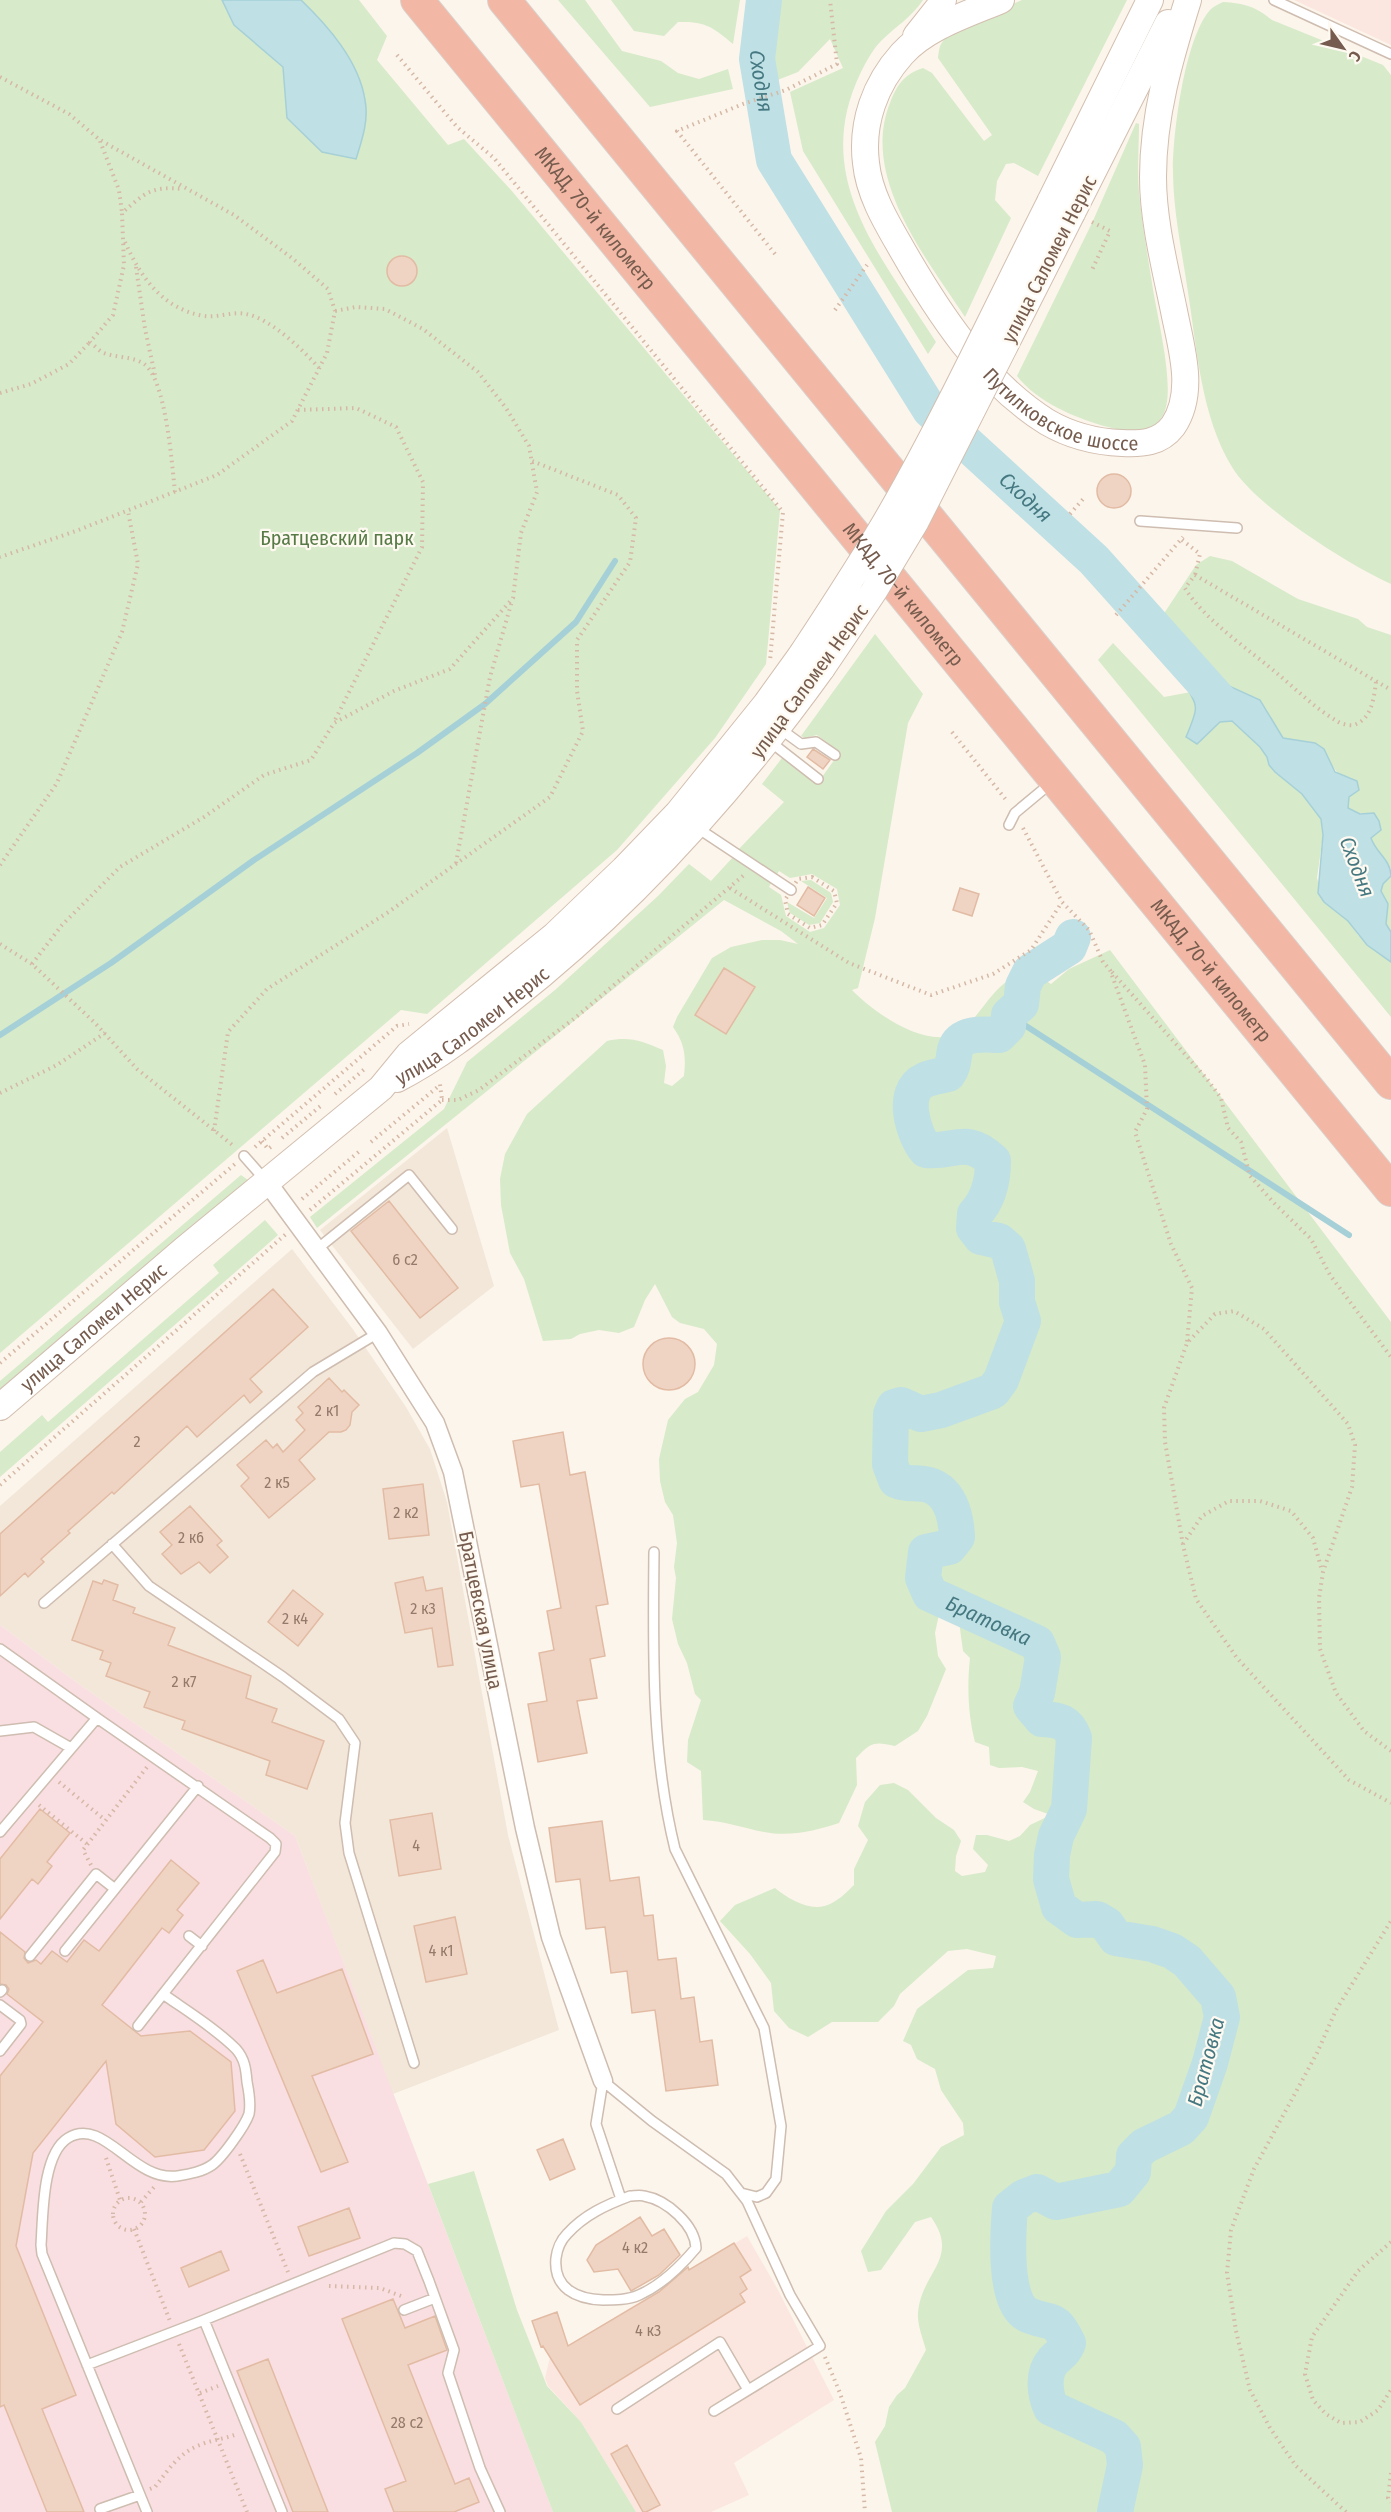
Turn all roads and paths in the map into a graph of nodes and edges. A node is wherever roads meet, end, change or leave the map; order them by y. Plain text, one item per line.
1 (417, 0) edge
2 (504, 0) edge
3 (514, 0) edge
4 (830, 0) edge
5 (942, 0) edge
6 (1001, 0) edge
7 (1150, 0) edge
8 (1180, 0) edge
9 (1188, 0) edge
10 (1277, 1) edge
11 (534, 38) junction
12 (903, 52) junction
13 (1391, 54) edge
14 (397, 55) dead end
15 (0, 77) edge
16 (100, 140) junction
17 (184, 189) junction
18 (1070, 212) junction
19 (122, 213) junction
20 (124, 239) junction
21 (775, 254) dead end
22 (867, 265) dead end
23 (136, 267) junction
24 (1092, 270) dead end
25 (835, 310) dead end
26 (335, 311) junction
27 (90, 342) junction
28 (319, 368) junction
29 (156, 379) junction
30 (0, 393) edge
31 (298, 410) junction
32 (532, 461) junction
33 (175, 492) junction
34 (1084, 498) dead end
35 (128, 511) junction
36 (1070, 513) dead end
37 (1140, 521) dead end
38 (1187, 525) junction
39 (1237, 528) dead end
40 (1182, 540) junction
41 (0, 557) edge
42 (1195, 575) junction
43 (513, 598) junction
44 (1116, 615) dead end
45 (812, 661) junction
46 (770, 667) dead end
47 (1376, 682) junction
48 (1391, 690) edge
49 (334, 723) junction
50 (774, 734) junction
51 (835, 755) dead end
52 (818, 779) dead end
53 (1056, 780) junction
54 (1009, 825) dead end
55 (696, 827) junction
56 (456, 864) junction
57 (0, 865) edge
58 (755, 866) junction
59 (729, 888) junction
60 (791, 890) junction
61 (1062, 902) dead end
62 (1089, 930) dead end
63 (0, 944) edge
64 (32, 964) junction
65 (1110, 970) junction
66 (397, 1026) dead end
67 (105, 1034) junction
68 (368, 1066) dead end
69 (1391, 1083) edge
70 (381, 1088) junction
71 (0, 1093) edge
72 (335, 1094) dead end
73 (442, 1100) junction
74 (323, 1104) dead end
75 (214, 1131) junction
76 (262, 1141) junction
77 (371, 1142) dead end
78 (362, 1150) dead end
79 (244, 1156) junction
80 (267, 1182) junction
81 (1391, 1190) edge
82 (312, 1191) dead end
83 (296, 1222) junction
84 (452, 1229) dead end
85 (316, 1249) junction
86 (378, 1333) junction
87 (1187, 1343) junction
88 (1391, 1357) edge
89 (0, 1363) edge
90 (0, 1407) edge
91 (0, 1485) edge
92 (112, 1544) junction
93 (1183, 1545) junction
94 (654, 1552) dead end
95 (1323, 1572) junction
96 (44, 1603) dead end
97 (0, 1649) edge
98 (97, 1718) junction
99 (0, 1731) edge
100 (71, 1748) junction
101 (1391, 1751) edge
102 (155, 1757) junction
103 (49, 1774) junction
104 (198, 1786) junction
105 (30, 1797) junction
106 (1391, 1803) edge
107 (105, 1820) junction
108 (0, 1832) edge
109 (87, 1844) junction
110 (96, 1874) junction
111 (115, 1889) junction
112 (1391, 1920) edge
113 (189, 1936) dead end
114 (202, 1946) junction
115 (65, 1951) dead end
116 (30, 1956) dead end
117 (163, 1994) junction
118 (0, 2005) edge
119 (138, 2026) dead end
120 (0, 2051) edge
121 (414, 2063) dead end
122 (603, 2081) junction
123 (99, 2137) junction
124 (233, 2139) junction
125 (741, 2193) junction
126 (621, 2199) junction
127 (120, 2200) junction
128 (134, 2229) junction
129 (1391, 2242) edge
130 (300, 2281) junction
131 (435, 2298) junction
132 (417, 2305) junction
133 (404, 2310) dead end
134 (204, 2320) junction
135 (174, 2332) junction
136 (820, 2346) junction
137 (87, 2365) junction
138 (748, 2390) junction
139 (1391, 2390) edge
140 (617, 2409) dead end
141 (714, 2411) dead end
142 (219, 2441) junction
143 (1391, 2473) edge
144 (140, 2495) junction
145 (1391, 2502) edge
146 (100, 2509) dead end
147 (147, 2512) edge
148 (247, 2512) edge
149 (282, 2512) edge
150 (500, 2512) edge
151 (865, 2512) edge
152 (1346, 2512) edge

1 - 53 highway, МКАД, 70-й километр
2 - 11 highway
3 - 11 main road
4 - 21 path
5 - 12 main road
6 - 12 main road, Путилковское шоссе
7 - 18 main road, улица Саломеи Нерис
8 - 18 main road, улица Саломеи Нерис
9 - 12 main road, Путилковское шоссе
10 - 13 lane
11 - 69 highway
14 - 46 path
15 - 16 path
16 - 17 path
16 - 19 path
17 - 19 path
17 - 26 path
18 - 24 path
18 - 45 main road, улица Саломеи Нерис, bridge
19 - 20 path
20 - 23 path
20 - 27 path
22 - 25 path
23 - 28 path
23 - 29 path
26 - 28 path
26 - 32 path
27 - 29 path
27 - 30 path
28 - 31 path
29 - 33 path
31 - 33 path
31 - 49 path
32 - 43 path
32 - 56 path
33 - 35 path
34 - 36 path
35 - 41 path
35 - 57 path
37 - 38 lane
38 - 39 lane
38 - 40 path
40 - 42 path
40 - 44 path
42 - 47 path
42 - 47 path
43 - 49 path
43 - 56 path
45 - 50 main road, улица Саломеи Нерис
45 - 70 main road, улица Саломеи Нерис
47 - 48 path
49 - 64 path
50 - 51 lane
50 - 52 lane
50 - 55 main road, улица Саломеи Нерис
53 - 54 lane
53 - 81 highway, МКАД, 70-й километр
55 - 58 lane
55 - 70 main road, улица Саломеи Нерис
56 - 75 path
58 - 59 path
58 - 60 lane
59 - 61 path
59 - 73 path
60 - 60 path
62 - 65 path
63 - 64 path
64 - 67 path
65 - 87 path
65 - 88 path
66 - 76 path
67 - 71 path
67 - 75 path
68 - 72 path
70 - 80 main road, улица Саломеи Нерис
73 - 77 path
73 - 83 path
74 - 76 path
75 - 79 path
76 - 79 path
78 - 82 path
79 - 80 lane
79 - 89 path
80 - 83 street, Братцевская улица
80 - 90 main road, улица Саломеи Нерис
83 - 85 street, Братцевская улица
83 - 91 path
84 - 85 lane
85 - 86 street, Братцевская улица
86 - 92 lane
86 - 122 street, Братцевская улица
87 - 93 path
87 - 95 path
92 - 96 lane
92 - 121 lane
93 - 95 path
93 - 106 path
94 - 125 lane
95 - 101 path
97 - 98 lane
98 - 100 lane
98 - 102 lane
99 - 100 lane
100 - 103 lane
102 - 104 lane
102 - 107 path
103 - 105 lane
103 - 107 path
104 - 111 lane
104 - 114 lane
105 - 108 lane
105 - 109 path
107 - 109 path
109 - 110 path
110 - 111 lane
110 - 116 lane
111 - 115 lane
112 - 152 path
113 - 114 lane
114 - 117 lane
117 - 119 lane
117 - 124 lane
118 - 120 lane
122 - 125 lane
122 - 126 lane
123 - 124 lane
123 - 127 path
123 - 137 lane
124 - 130 path
125 - 136 lane
126 - 126 lane
127 - 128 path
127 - 128 path
128 - 135 path
129 - 139 path
130 - 131 lane
130 - 132 path
130 - 134 lane
131 - 132 lane
131 - 150 lane
132 - 133 lane
134 - 135 lane
134 - 149 lane
135 - 137 lane
135 - 142 path
136 - 138 lane
136 - 151 path
137 - 144 lane
138 - 140 lane
138 - 141 lane
142 - 144 path
142 - 148 path
143 - 145 path
144 - 146 lane
144 - 147 lane

